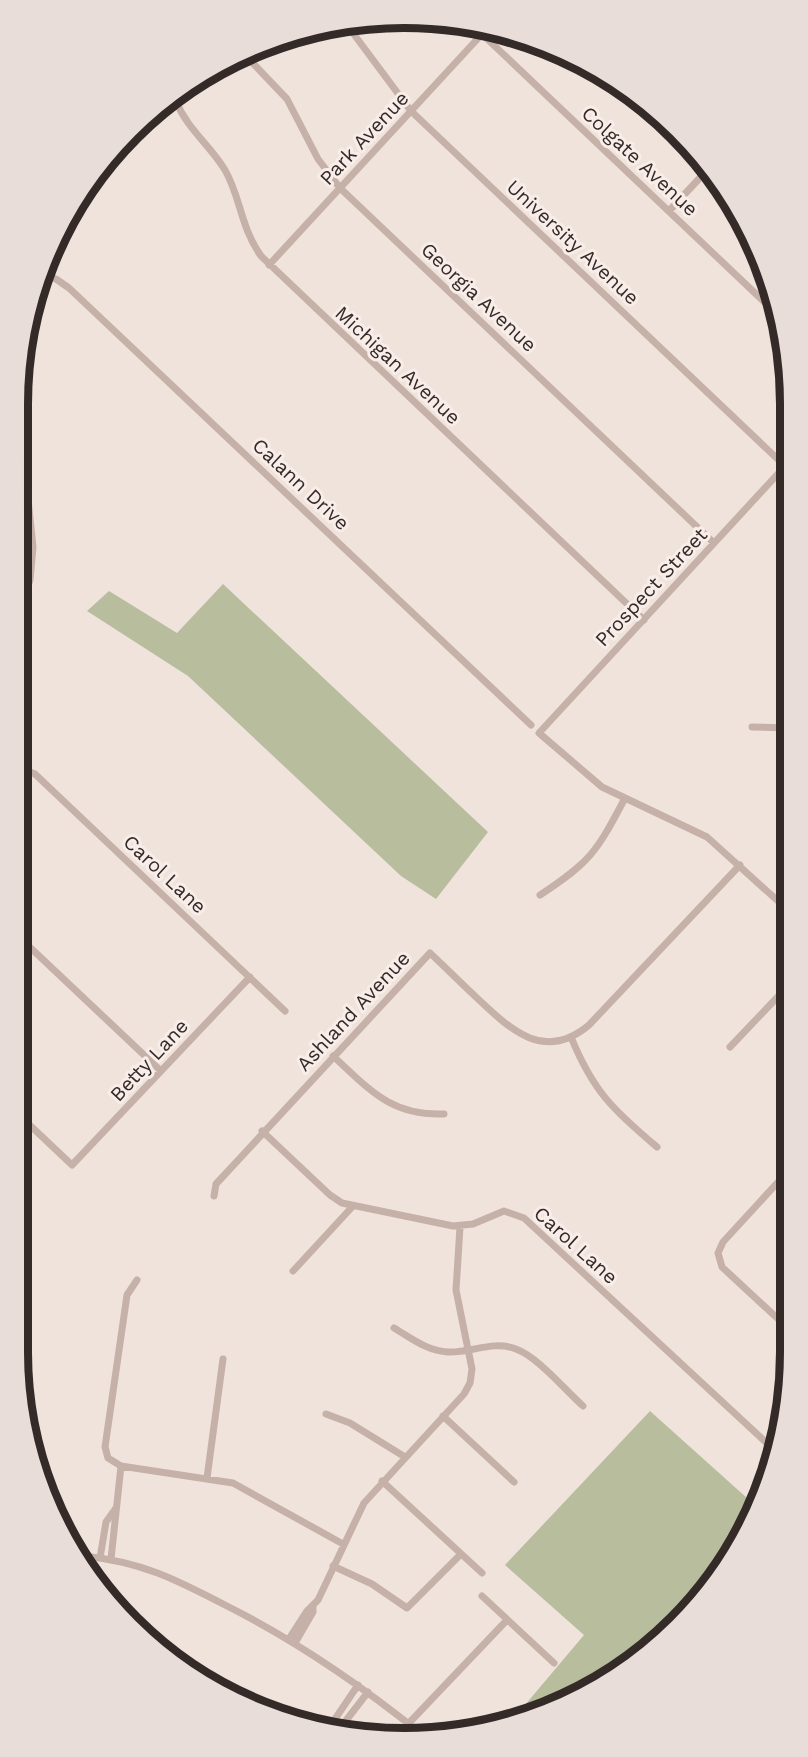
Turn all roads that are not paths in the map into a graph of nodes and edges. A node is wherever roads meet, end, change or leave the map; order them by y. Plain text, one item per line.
1 (353, 32) edge
2 (480, 37) edge
3 (486, 38) edge
4 (251, 61) edge
5 (178, 104) edge
6 (411, 111) junction
7 (702, 175) edge
8 (340, 188) junction
9 (669, 212) junction
10 (269, 265) junction
11 (50, 277) edge
12 (766, 304) edge
13 (780, 460) edge
14 (780, 472) edge
15 (28, 499) edge
16 (714, 543) junction
17 (28, 586) edge
18 (644, 620) junction
19 (531, 725) dead end
20 (752, 728) dead end
21 (780, 728) edge
22 (28, 771) edge
23 (624, 800) junction
24 (740, 865) junction
25 (540, 895) dead end
26 (780, 903) edge
27 (28, 945) edge
28 (250, 977) junction
29 (780, 994) edge
30 (285, 1011) dead end
31 (571, 1037) junction
32 (730, 1047) dead end
33 (333, 1056) junction
34 (161, 1071) junction
35 (444, 1114) dead end
36 (28, 1123) edge
37 (262, 1131) junction
38 (657, 1147) dead end
39 (780, 1177) edge
40 (779, 1181) joint
41 (214, 1196) dead end
42 (353, 1206) junction
43 (460, 1227) junction
44 (293, 1271) dead end
45 (137, 1280) dead end
46 (780, 1321) edge
47 (394, 1328) dead end
48 (467, 1350) junction
49 (223, 1359) dead end
50 (583, 1406) dead end
51 (326, 1414) dead end
52 (443, 1416) junction
53 (768, 1444) edge
54 (405, 1457) junction
55 (121, 1466) junction
56 (207, 1478) junction
57 (382, 1481) junction
58 (514, 1482) dead end
59 (116, 1508) junction
60 (344, 1544) junction
61 (461, 1554) junction
62 (89, 1557) edge
63 (100, 1558) junction
64 (111, 1559) junction
65 (333, 1566) junction
66 (482, 1573) dead end
67 (482, 1596) dead end
68 (507, 1620) junction
69 (292, 1641) junction
70 (554, 1664) dead end
71 (358, 1685) junction
72 (368, 1692) junction
73 (333, 1721) edge
74 (344, 1723) edge
75 (409, 1723) junction
76 (415, 1728) edge

1 - 6 street, University Avenue
2 - 6 street, Park Avenue
3 - 9 street, Colgate Avenue
4 - 8 street, Georgia Avenue
5 - 10 street, Michigan Avenue
6 - 8 street, Park Avenue
6 - 13 street, University Avenue
7 - 9 street
8 - 10 street, Park Avenue
8 - 16 street, Georgia Avenue
9 - 12 street, Colgate Avenue
10 - 18 street, Michigan Avenue
11 - 19 street, Calann Drive
14 - 16 street, Prospect Street
15 - 17 street
16 - 18 street, Prospect Street
18 - 23 street, Prospect Street
20 - 21 street
22 - 28 street, Carol Lane
23 - 24 street
23 - 25 street
24 - 26 street
24 - 31 street
27 - 34 street
28 - 30 street, Carol Lane
28 - 34 street, Betty Lane
29 - 32 street
31 - 33 street, Ashland Avenue
31 - 38 street
33 - 35 street
33 - 37 street, Ashland Avenue
34 - 36 street, Betty Lane
37 - 41 street, Ashland Avenue
37 - 42 street
39 - 40 street
40 - 46 street
42 - 43 street
42 - 44 street
43 - 48 street
43 - 53 street, Carol Lane
45 - 55 street
47 - 48 street
48 - 50 street
48 - 52 street
49 - 56 street
51 - 54 street
52 - 54 street
52 - 58 street
54 - 57 street
55 - 56 street
55 - 59 street
56 - 60 street
57 - 60 street
57 - 61 street
59 - 63 street
59 - 64 street
60 - 65 street
61 - 65 street
61 - 66 street
62 - 63 street
63 - 64 street
64 - 69 street
65 - 69 street
67 - 68 street
68 - 70 street
68 - 75 street
69 - 71 street
71 - 72 street
71 - 73 street
72 - 74 street
72 - 75 street
75 - 76 street

